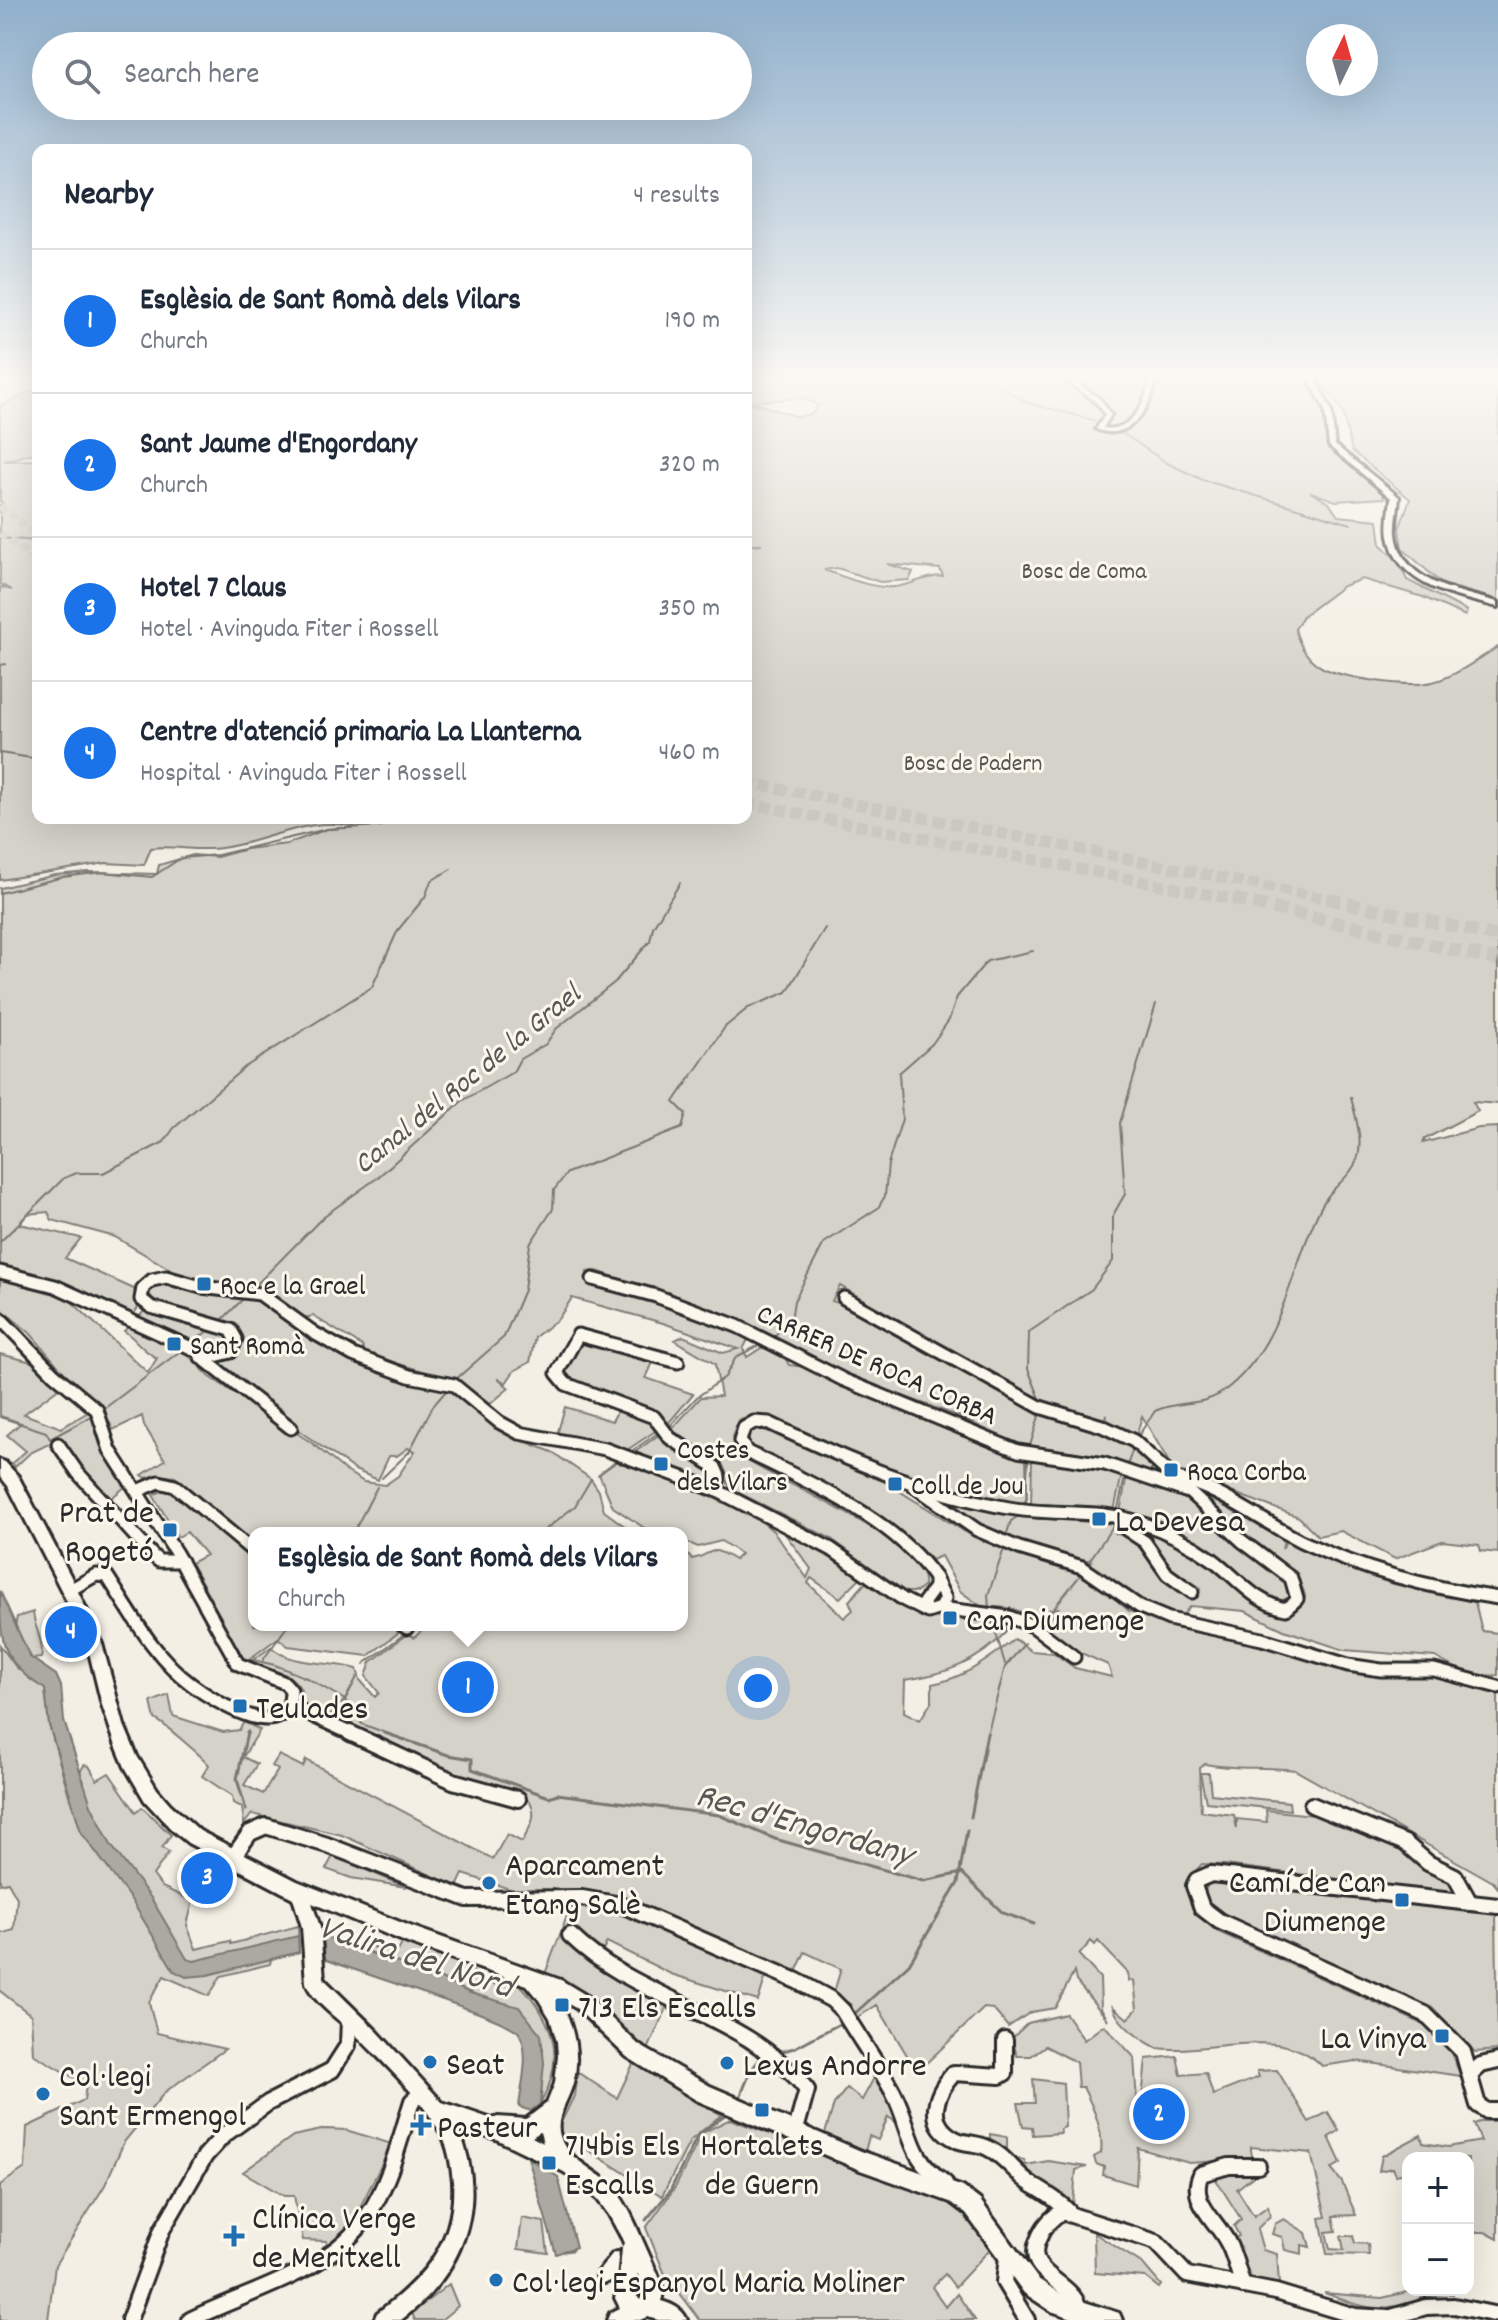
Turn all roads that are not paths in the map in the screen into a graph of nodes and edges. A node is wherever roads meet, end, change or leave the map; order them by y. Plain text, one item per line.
1 (1377, 482) edge
2 (1498, 605) edge
3 (0, 1272) edge
4 (593, 1279) dead end
5 (844, 1298) dead end
6 (0, 1318) edge
7 (195, 1353) junction
8 (678, 1362) dead end
9 (291, 1428) dead end
10 (58, 1444) dead end
11 (1161, 1464) junction
12 (0, 1466) edge
13 (1147, 1476) junction
14 (1176, 1479) junction
15 (909, 1482) junction
16 (716, 1490) junction
17 (138, 1491) junction
18 (1192, 1494) junction
19 (1119, 1518) junction
20 (248, 1547) edge
21 (181, 1561) junction
22 (70, 1590) junction
23 (1192, 1592) dead end
24 (931, 1598) junction
25 (1498, 1598) edge
26 (1074, 1657) dead end
27 (1498, 1687) edge
28 (291, 1706) junction
29 (518, 1799) dead end
30 (1312, 1805) dead end
31 (233, 1857) junction
32 (293, 1886) junction
33 (1470, 1903) junction
34 (336, 1906) junction
35 (1498, 1906) edge
36 (311, 1934) junction
37 (570, 1935) dead end
38 (528, 1976) junction
39 (345, 2013) junction
40 (1005, 2040) dead end
41 (1498, 2061) edge
42 (1470, 2075) junction
43 (427, 2101) junction
44 (556, 2105) junction
45 (1498, 2111) edge
46 (463, 2120) junction
47 (795, 2133) junction
48 (1258, 2166) dead end
49 (575, 2168) junction
50 (956, 2194) junction
51 (1072, 2215) junction
52 (1007, 2257) junction
53 (1243, 2286) junction
54 (641, 2309) junction
55 (1079, 2312) junction
56 (1498, 2315) edge
57 (129, 2320) edge
58 (190, 2320) edge
59 (384, 2320) edge
60 (617, 2320) edge
61 (677, 2320) edge
62 (1027, 2320) edge
63 (1112, 2320) edge

1 - 2 main road
3 - 7 street
4 - 13 street, CARRER DE ROCA CORBA
5 - 11 street
6 - 17 street
7 - 9 street
7 - 16 street
8 - 16 street
10 - 21 street
11 - 13 street
11 - 14 street
12 - 22 main road
13 - 18 street, CARRER DE ROCA CORBA
14 - 18 street
14 - 25 street
15 - 19 street
15 - 24 street
15 - 27 street
16 - 24 street
17 - 20 street
17 - 21 street
18 - 19 street
19 - 23 street
21 - 28 street
22 - 28 street
22 - 31 main road
24 - 26 street
28 - 29 street
30 - 33 street
31 - 32 main road
31 - 50 street
32 - 34 main road
32 - 36 main road
33 - 35 street
33 - 42 street
34 - 36 main road
34 - 38 main road
36 - 39 main road
37 - 47 street
38 - 44 main road
38 - 47 main road
39 - 43 main road
39 - 57 street
40 - 51 street
41 - 42 street
42 - 45 street
43 - 46 main road
43 - 58 street
43 - 59 main road
44 - 46 main road
44 - 49 main road
46 - 49 main road
47 - 50 main road
48 - 53 street
49 - 54 main road, bridge
50 - 52 main road
51 - 53 street
51 - 55 street
52 - 55 main road
52 - 62 street
53 - 56 street
54 - 60 main road
54 - 61 main road
55 - 63 main road

